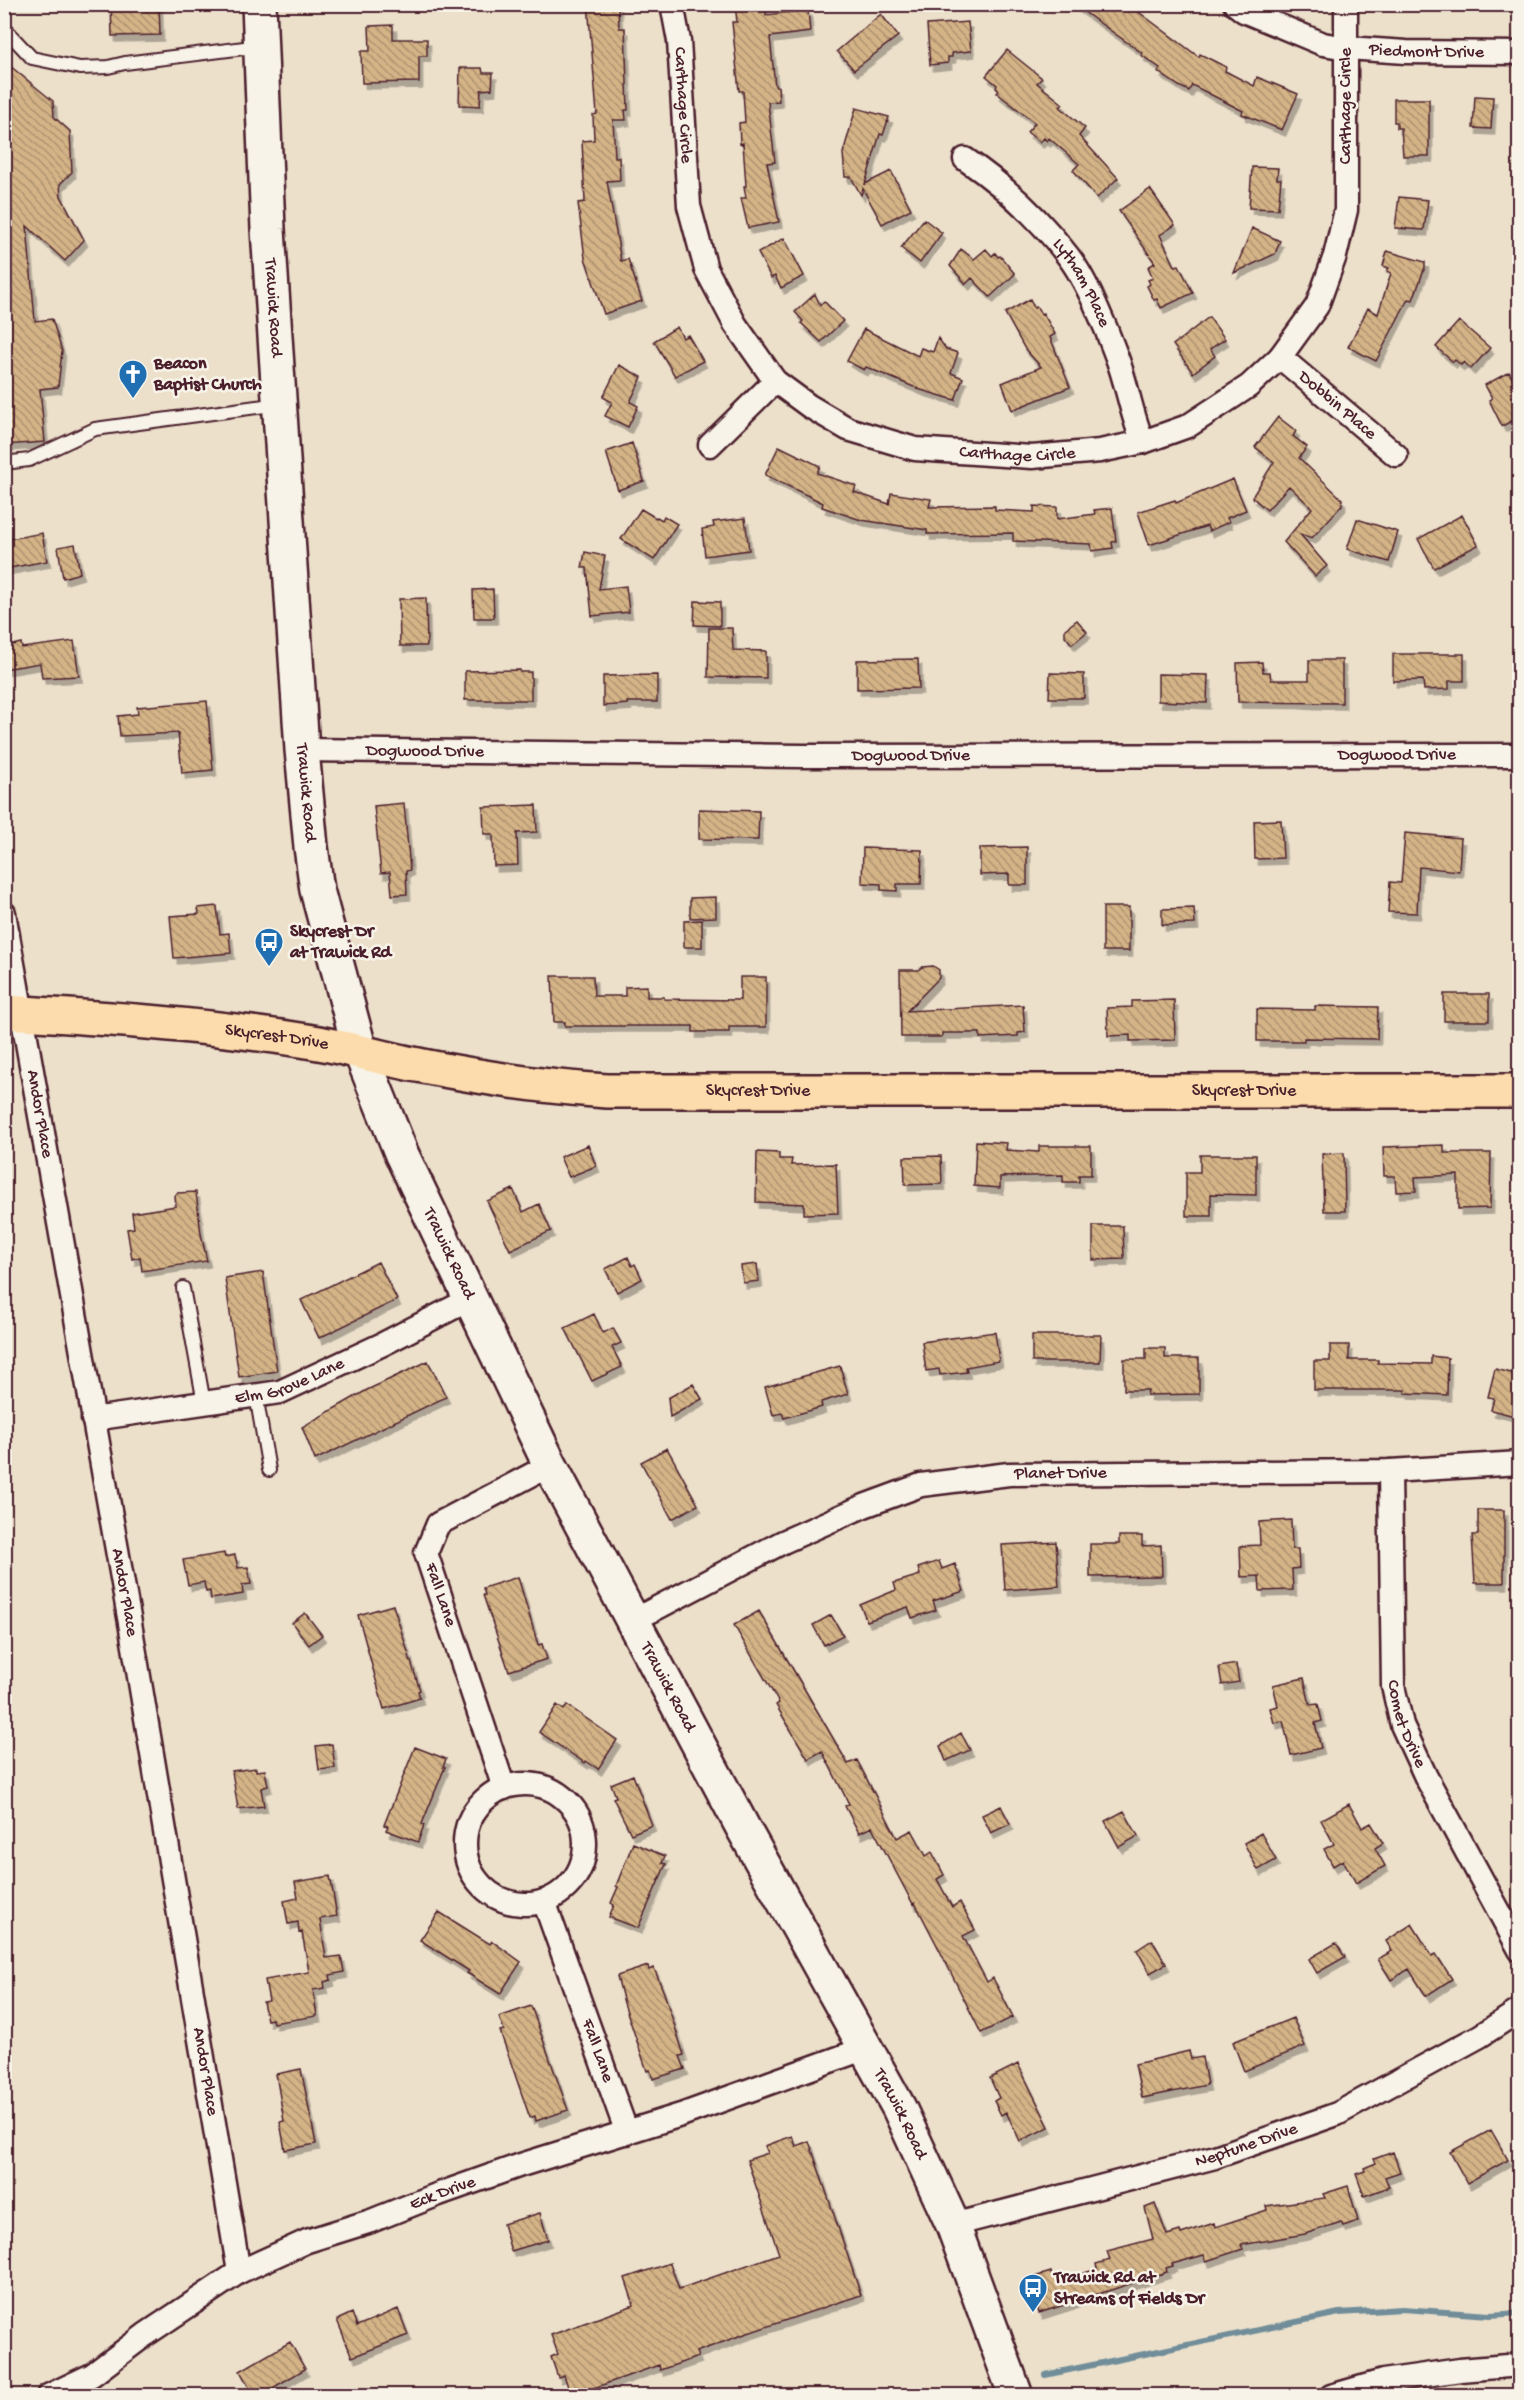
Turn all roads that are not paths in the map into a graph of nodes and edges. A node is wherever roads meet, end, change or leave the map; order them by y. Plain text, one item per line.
1 (259, 4) edge
2 (672, 4) edge
3 (1235, 4) edge
4 (1346, 4) edge
5 (4, 28) edge
6 (260, 46) junction
7 (1347, 48) junction
8 (1520, 53) edge
9 (965, 159) dead end
10 (1280, 357) junction
11 (775, 381) junction
12 (280, 404) junction
13 (1143, 442) junction
14 (710, 445) dead end
15 (1396, 455) dead end
16 (4, 463) edge
17 (302, 750) junction
18 (1520, 755) edge
19 (4, 913) edge
20 (13, 1013) edge
21 (360, 1051) junction
22 (1520, 1092) edge
23 (183, 1288) dead end
24 (471, 1298) junction
25 (256, 1395) junction
26 (204, 1403) junction
27 (93, 1419) junction
28 (1520, 1463) edge
29 (550, 1465) junction
30 (269, 1470) dead end
31 (1390, 1471) junction
32 (632, 1621) junction
33 (504, 1788) junction
34 (544, 1901) junction
35 (1520, 1950) edge
36 (1520, 2010) edge
37 (866, 2048) junction
38 (627, 2133) junction
39 (952, 2225) junction
40 (239, 2272) junction
41 (1520, 2365) edge
42 (48, 2396) edge
43 (1016, 2396) edge
44 (1331, 2396) edge

1 - 6 street, Trawick Road
2 - 11 street, Carthage Circle
3 - 7 street, Piedmont Drive
4 - 7 street, Carthage Circle
5 - 6 lane
6 - 12 street, Trawick Road
7 - 8 street, Piedmont Drive
7 - 10 street, Carthage Circle
9 - 13 street, Lytham Place
10 - 13 street, Carthage Circle
10 - 15 street, Dobbin Place
11 - 13 street, Carthage Circle
11 - 14 street
12 - 16 lane
12 - 17 street, Trawick Road
17 - 18 street, Dogwood Drive
17 - 21 street, Trawick Road
19 - 20 street, Andor Place
20 - 21 main road, Skycrest Drive
20 - 27 street, Andor Place
21 - 22 main road, Skycrest Drive
21 - 24 street, Trawick Road
23 - 26 lane
24 - 25 street, Elm Grove Lane
24 - 29 street, Trawick Road
25 - 26 street, Elm Grove Lane
25 - 30 lane
26 - 27 street, Elm Grove Lane
27 - 40 street, Andor Place
28 - 31 street, Planet Drive
29 - 32 street, Trawick Road
29 - 33 street, Fall Lane
31 - 32 street, Planet Drive
31 - 35 street, Comet Drive
32 - 37 street, Trawick Road
33 - 34 street
33 - 34 street
34 - 38 street, Fall Lane
36 - 39 street, Neptune Drive
37 - 38 street, Eck Drive
37 - 39 street, Trawick Road
38 - 40 street, Eck Drive
39 - 43 street, Trawick Road
40 - 42 street, Eck Drive
41 - 44 street

